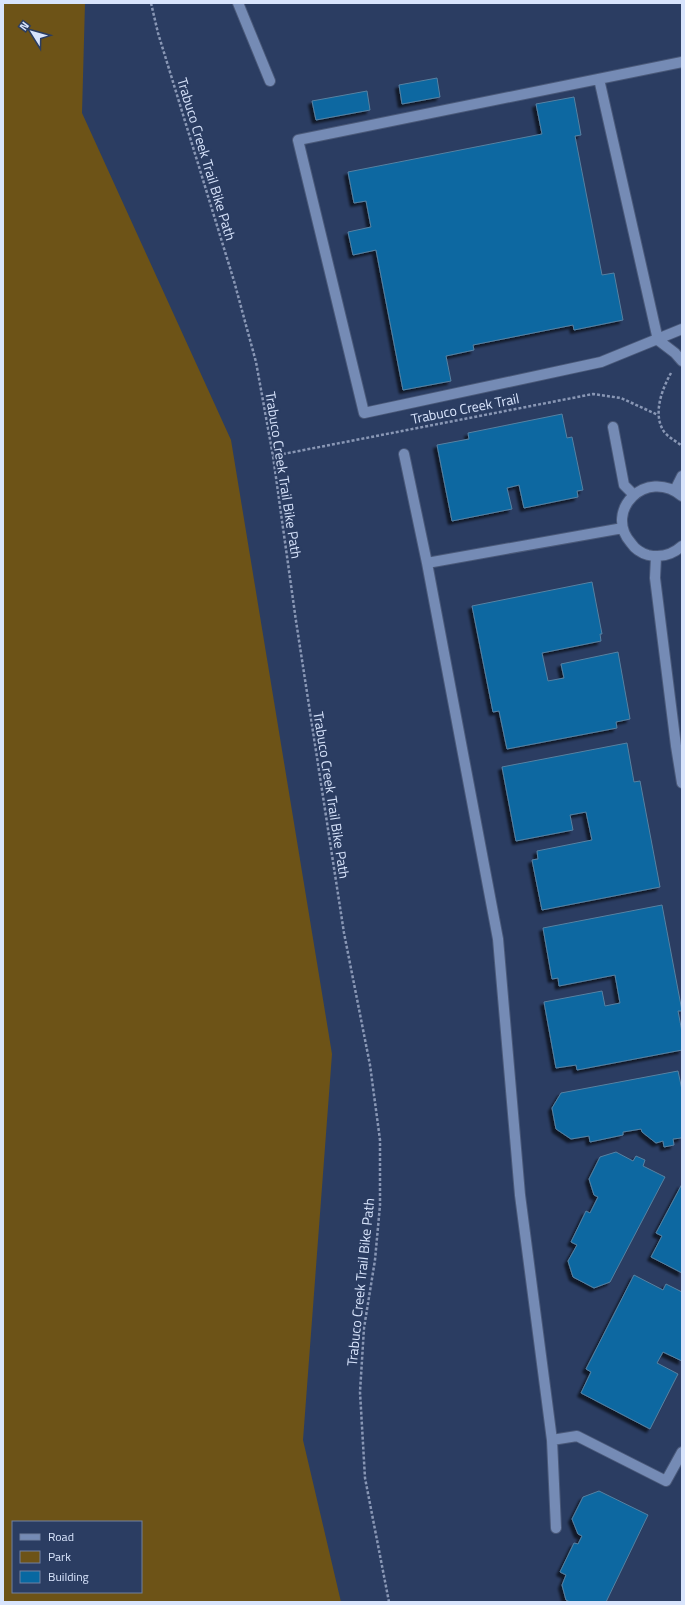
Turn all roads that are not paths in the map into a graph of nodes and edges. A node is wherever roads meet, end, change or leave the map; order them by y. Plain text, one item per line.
1 (238, 3) edge
2 (682, 62) edge
3 (599, 79) junction
4 (270, 81) dead end
5 (682, 329) edge
6 (658, 340) junction
7 (681, 359) edge
8 (613, 427) dead end
9 (404, 454) dead end
10 (682, 476) edge
11 (678, 493) edge
12 (634, 495) junction
13 (623, 528) junction
14 (682, 546) edge
15 (656, 557) junction
16 (427, 563) junction
17 (679, 746) edge
18 (682, 783) edge
19 (552, 1440) junction
20 (682, 1452) edge
21 (556, 1528) dead end

1 - 4 lane
2 - 3 lane
3 - 6 lane
3 - 6 lane
5 - 6 lane
6 - 7 lane
8 - 12 lane
9 - 16 lane
10 - 11 lane
11 - 12 lane
12 - 13 lane
13 - 15 lane
13 - 16 lane
14 - 15 lane
15 - 17 lane
16 - 19 lane
17 - 18 lane
19 - 20 lane
19 - 21 lane

